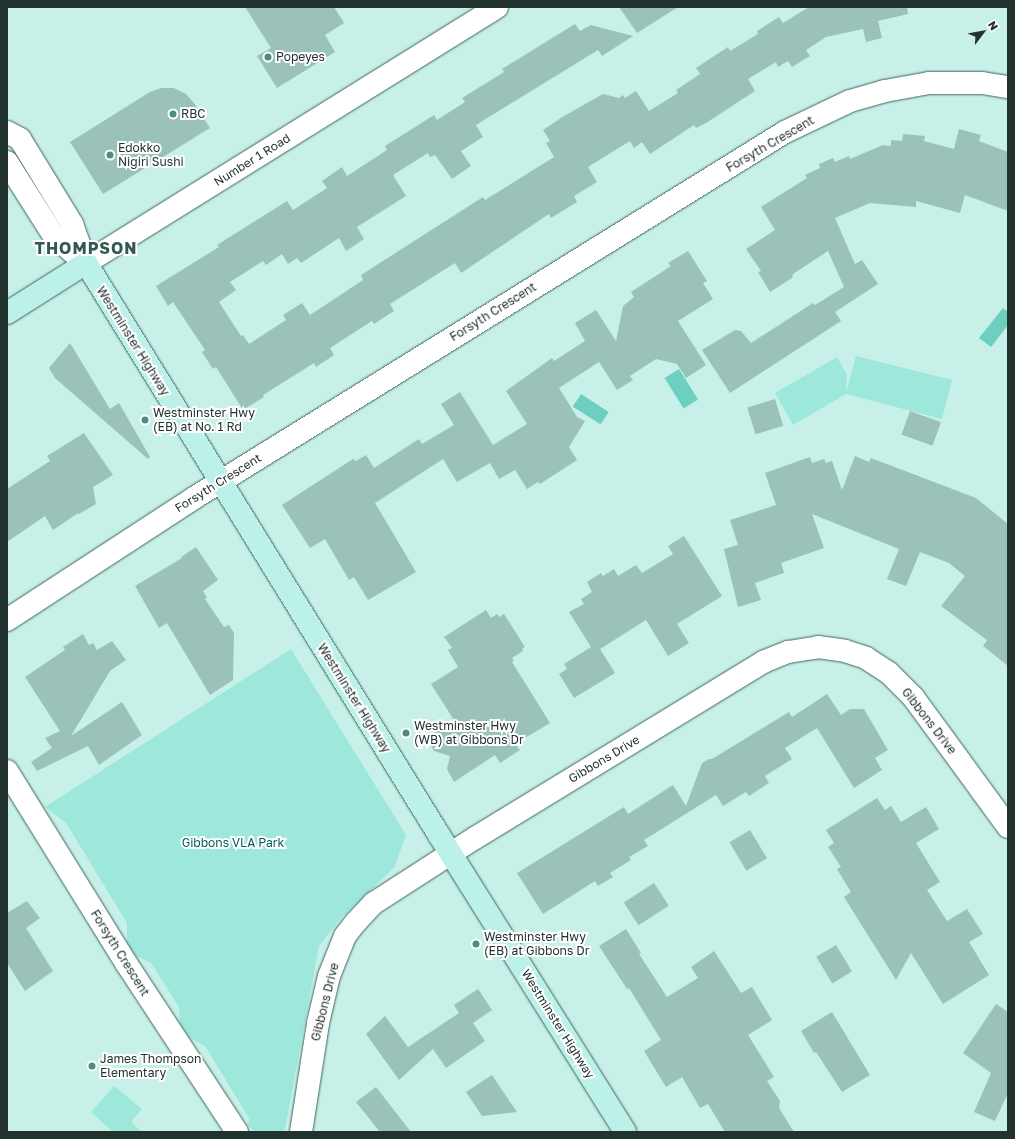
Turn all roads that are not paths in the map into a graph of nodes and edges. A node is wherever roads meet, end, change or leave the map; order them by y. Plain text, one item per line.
1 (497, 7) edge
2 (1008, 87) edge
3 (7, 132) edge
4 (7, 162) edge
5 (86, 263) junction
6 (7, 313) edge
7 (220, 482) junction
8 (7, 620) edge
9 (7, 771) edge
10 (1008, 827) edge
11 (451, 854) junction
12 (237, 1132) edge
13 (301, 1132) edge
14 (625, 1132) edge

1 - 5 street, Number 1 Road
2 - 7 street, Forsyth Crescent
3 - 5 street, Westminster Highway
4 - 5 street, Westminster Highway
5 - 6 main road, Number 1 Road
5 - 7 main road, Westminster Highway
7 - 8 street, Forsyth Crescent
7 - 11 main road, Westminster Highway
9 - 12 street, Forsyth Crescent
10 - 11 street, Gibbons Drive
11 - 13 street, Gibbons Drive
11 - 14 main road, Westminster Highway

